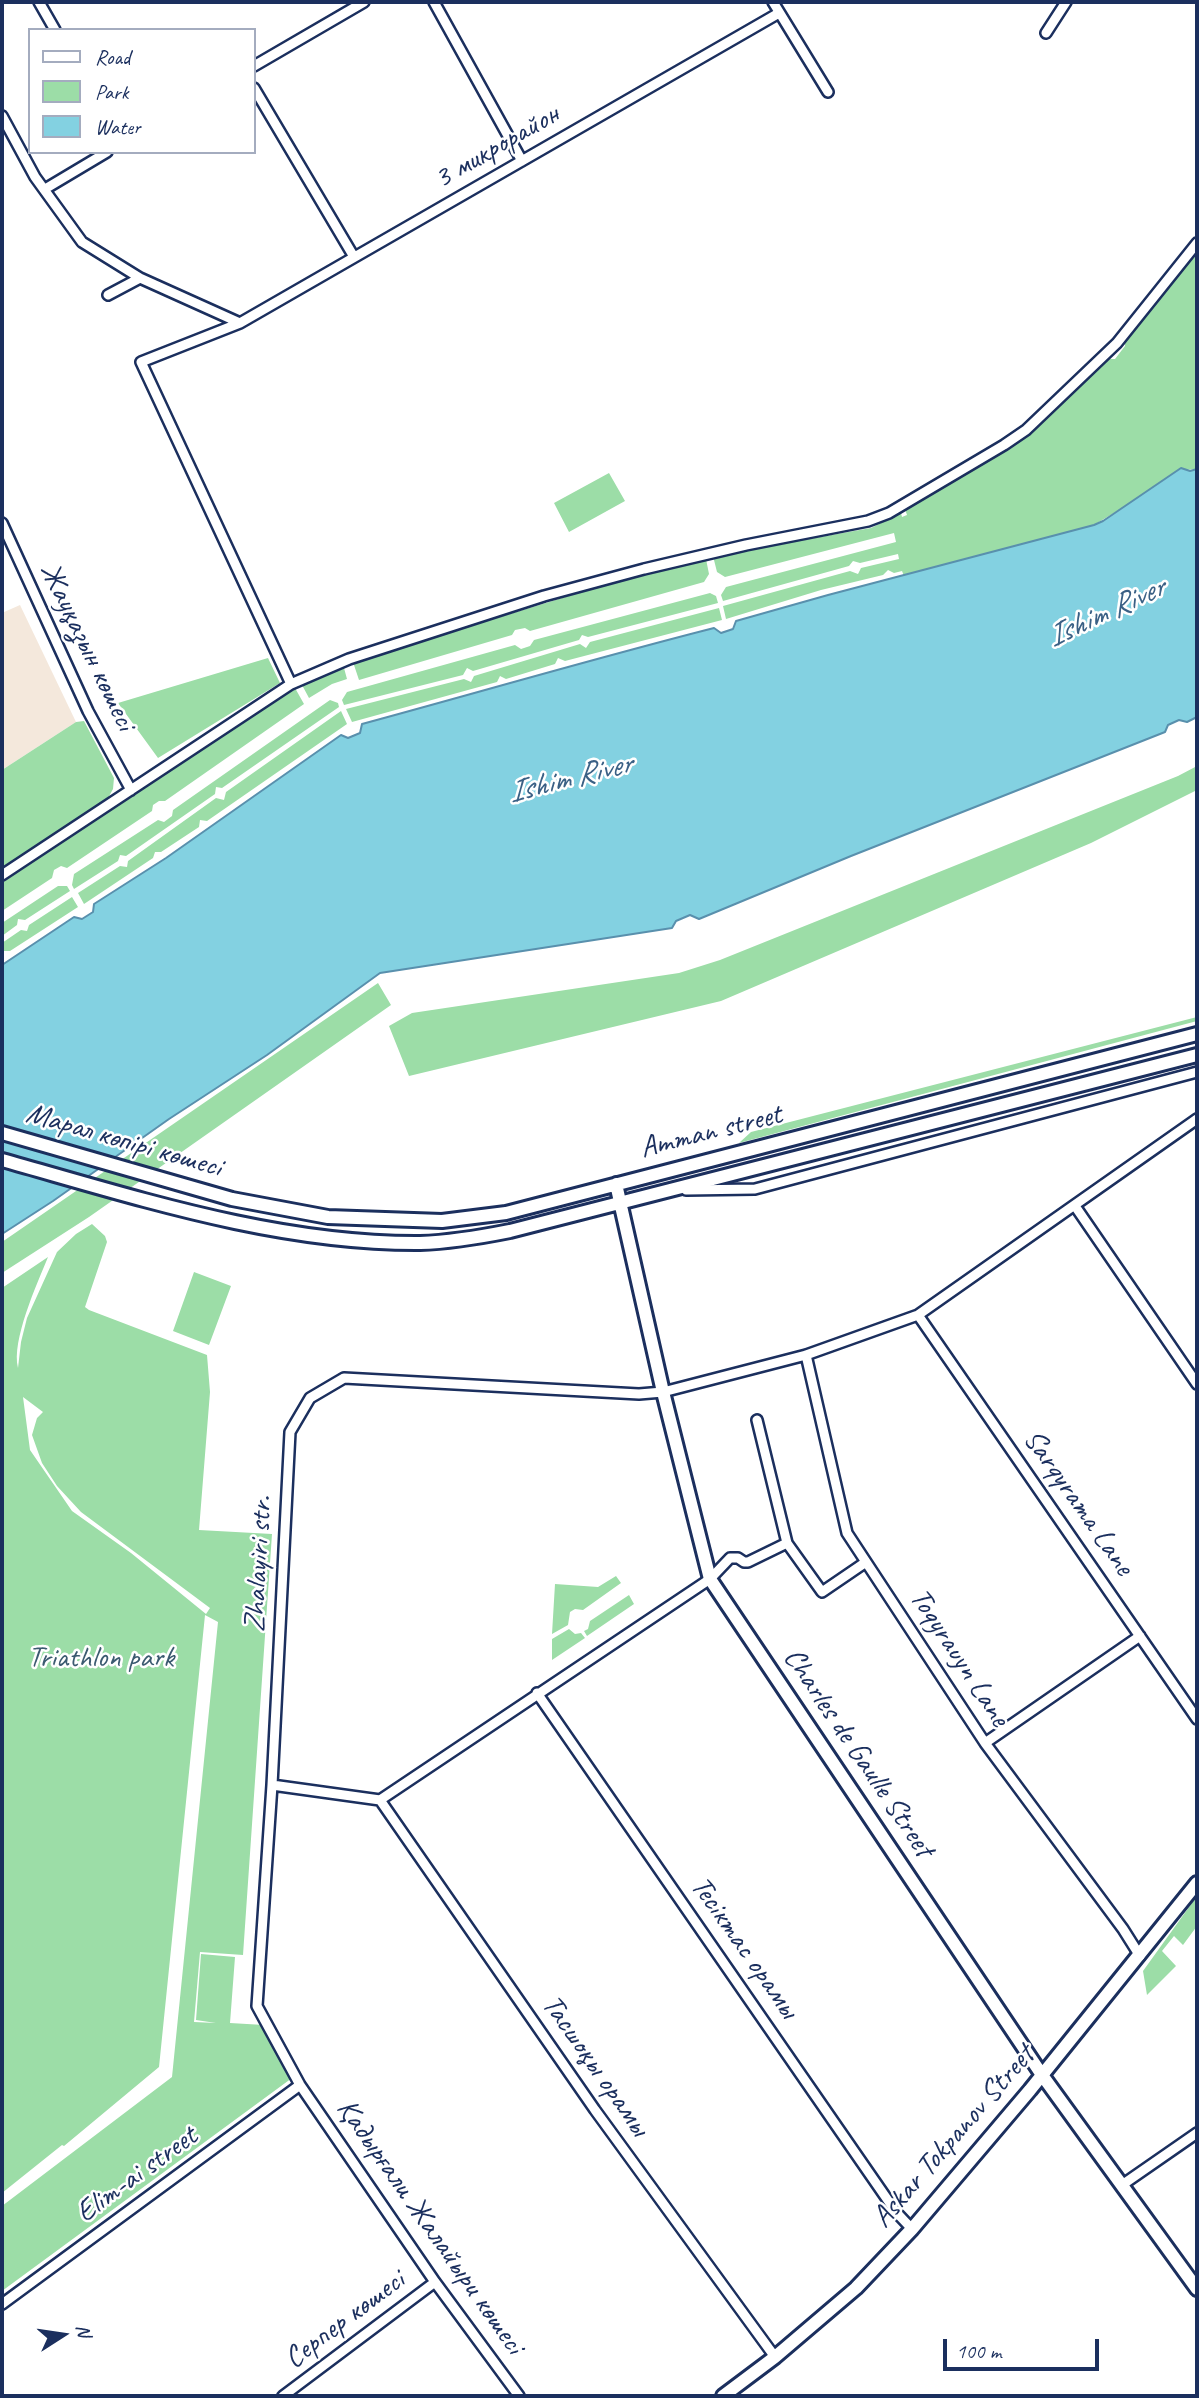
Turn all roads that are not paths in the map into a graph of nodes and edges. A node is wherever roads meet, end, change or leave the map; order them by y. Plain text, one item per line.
1 (39, 2) edge
2 (342, 2) edge
3 (364, 2) edge
4 (434, 2) edge
5 (772, 2) edge
6 (1066, 2) edge
7 (347, 12) junction
8 (779, 13) junction
9 (54, 28) edge
10 (1046, 33) dead end
11 (256, 65) edge
12 (256, 91) edge
13 (828, 92) dead end
14 (2, 116) edge
15 (104, 154) edge
16 (522, 161) junction
17 (45, 189) junction
18 (1197, 243) edge
19 (354, 257) junction
20 (140, 278) junction
21 (108, 295) dead end
22 (240, 323) junction
23 (2, 523) edge
24 (291, 684) junction
25 (131, 790) junction
26 (2, 875) edge
27 (1197, 1034) edge
28 (1197, 1055) edge
29 (1197, 1072) edge
30 (1197, 1119) edge
31 (2, 1133) edge
32 (2, 1160) edge
33 (616, 1184) junction
34 (666, 1190) junction
35 (232, 1199) joint
36 (620, 1203) junction
37 (1075, 1206) junction
38 (204, 1216) joint
39 (918, 1315) junction
40 (806, 1355) junction
41 (1197, 1384) edge
42 (663, 1392) junction
43 (757, 1420) dead end
44 (787, 1543) junction
45 (866, 1562) junction
46 (710, 1579) junction
47 (1139, 1636) junction
48 (537, 1693) junction
49 (1197, 1719) edge
50 (985, 1743) junction
51 (272, 1785) junction
52 (380, 1800) junction
53 (1197, 1883) edge
54 (1140, 1956) junction
55 (1042, 2075) junction
56 (300, 2085) junction
57 (1197, 2133) edge
58 (1122, 2185) junction
59 (912, 2229) junction
60 (435, 2282) junction
61 (1197, 2288) edge
62 (2, 2304) edge
63 (775, 2357) junction
64 (283, 2396) edge
65 (519, 2396) edge
66 (723, 2396) edge

1 - 9 street
2 - 7 street
3 - 7 street
4 - 16 street
5 - 8 street
6 - 10 street
7 - 11 street
8 - 13 street
8 - 16 street, 3 микрорайон
12 - 19 street
14 - 17 street
15 - 17 street
16 - 19 street, 3 микрорайон
17 - 20 street
18 - 24 street
19 - 22 street, 3 микрорайон
20 - 21 street
20 - 22 street
22 - 24 street, 3 микрорайон
23 - 25 street, Жауқазын көшесі
24 - 25 street
25 - 26 street
27 - 33 main road, Amman street
28 - 34 main road, Amman street
29 - 34 street, Amman street
30 - 37 street, Zhalayiri str.
31 - 35 main road, Марал көпірі көшесі
32 - 38 main road, Марал көпірі көшесі
33 - 35 main road, Amman street
33 - 36 main road, Charles de Gaulle Street
34 - 36 main road, Amman street
36 - 38 main road, Amman street
36 - 42 main road, Charles de Gaulle Street
37 - 39 street, Zhalayiri str.
37 - 41 street
39 - 40 street, Zhalayiri str.
39 - 47 street, Sarqyrama Lane
40 - 42 street, Zhalayiri str.
40 - 45 street, Toqyrauyn Lane
42 - 46 main road, Charles de Gaulle Street
42 - 51 street, Zhalayiri str.
43 - 44 street
44 - 45 street
44 - 46 street
45 - 50 street, Toqyrauyn Lane
46 - 48 street
46 - 55 main road, Charles de Gaulle Street
47 - 49 street, Sarqyrama Lane
47 - 50 street
48 - 52 street
48 - 59 street, Тесіктас орамы
50 - 54 street, Toqyrauyn Lane
51 - 52 street
51 - 56 street, Zhalayiri str.
52 - 63 street, Тасшоқы орамы
53 - 54 main road, Askar Tokpanov Street
54 - 55 main road, Askar Tokpanov Street
55 - 58 main road, Charles de Gaulle Street
55 - 59 main road, Askar Tokpanov Street
56 - 60 street, Қадырғали Жалайыри көшесі
56 - 62 street, Elim-ai street
57 - 58 street
58 - 61 main road, Charles de Gaulle Street
59 - 63 main road, Askar Tokpanov Street
60 - 64 street, Серпер көшесі
60 - 65 street, Қадырғали Жалайыри көшесі
63 - 66 main road, Askar Tokpanov Street

